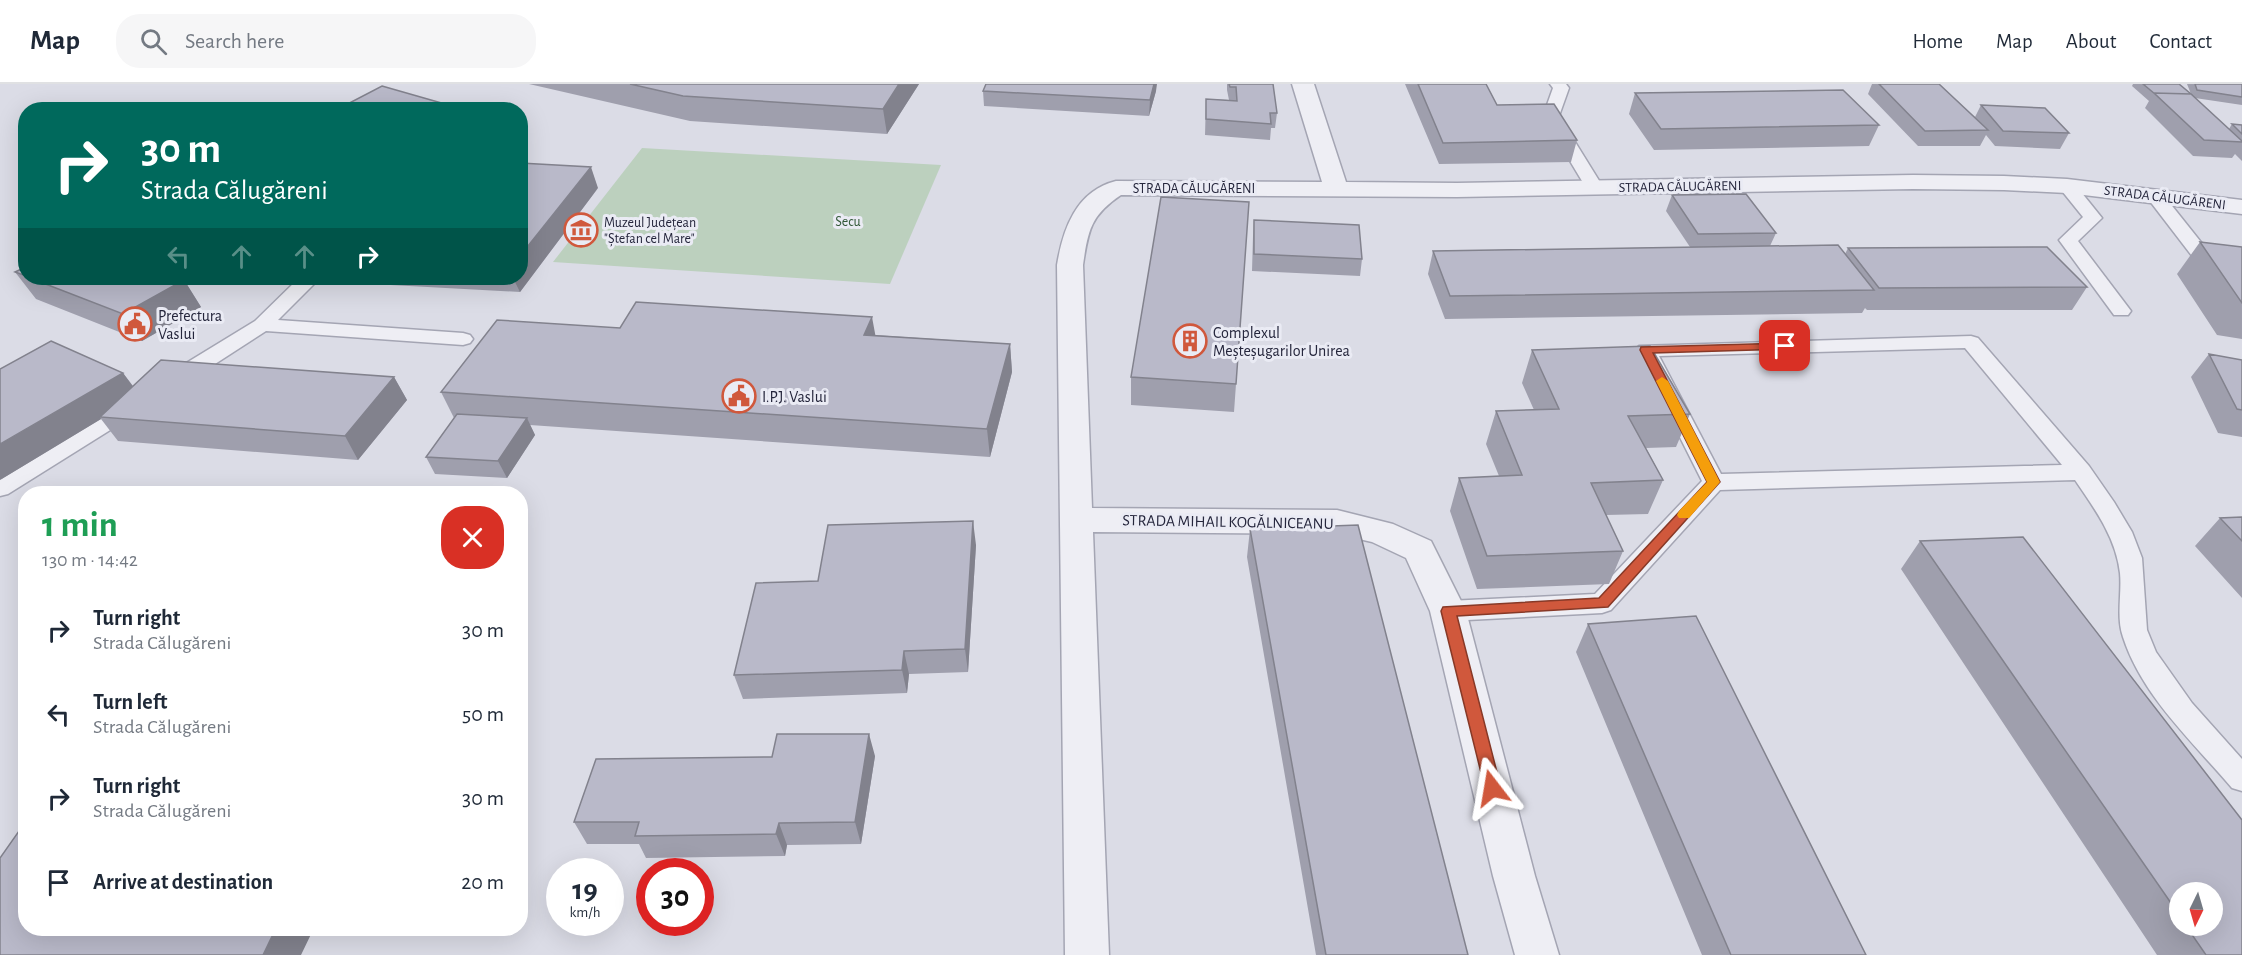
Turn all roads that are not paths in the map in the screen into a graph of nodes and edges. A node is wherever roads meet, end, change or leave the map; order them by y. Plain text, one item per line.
1 (1303, 84) edge
2 (1558, 84) edge
3 (2067, 186) junction
4 (1594, 187) junction
5 (1337, 190) junction
6 (2155, 196) junction
7 (2242, 207) edge
8 (2209, 264) edge
9 (303, 285) edge
10 (2121, 311) dead end
11 (262, 325) junction
12 (463, 339) dead end
13 (2081, 472) junction
14 (1714, 482) junction
15 (0, 488) edge
16 (1078, 520) junction
17 (1448, 611) junction
18 (2242, 779) edge
19 (1087, 955) edge
20 (1537, 955) edge

1 - 5 street
2 - 4 lane
3 - 4 street, STRADA CĂLUGĂRENI
3 - 6 street, STRADA CĂLUGĂRENI
3 - 10 lane
4 - 5 street, STRADA CĂLUGĂRENI
5 - 16 street, STRADA CĂLUGĂRENI
6 - 7 street, STRADA CĂLUGĂRENI
6 - 8 lane
9 - 11 lane
11 - 12 lane
11 - 15 lane
13 - 14 lane
13 - 14 lane
13 - 18 lane
14 - 17 lane
16 - 17 street, STRADA MIHAIL KOGĂLNICEANU
16 - 19 street
17 - 20 street, STRADA MIHAIL KOGĂLNICEANU

